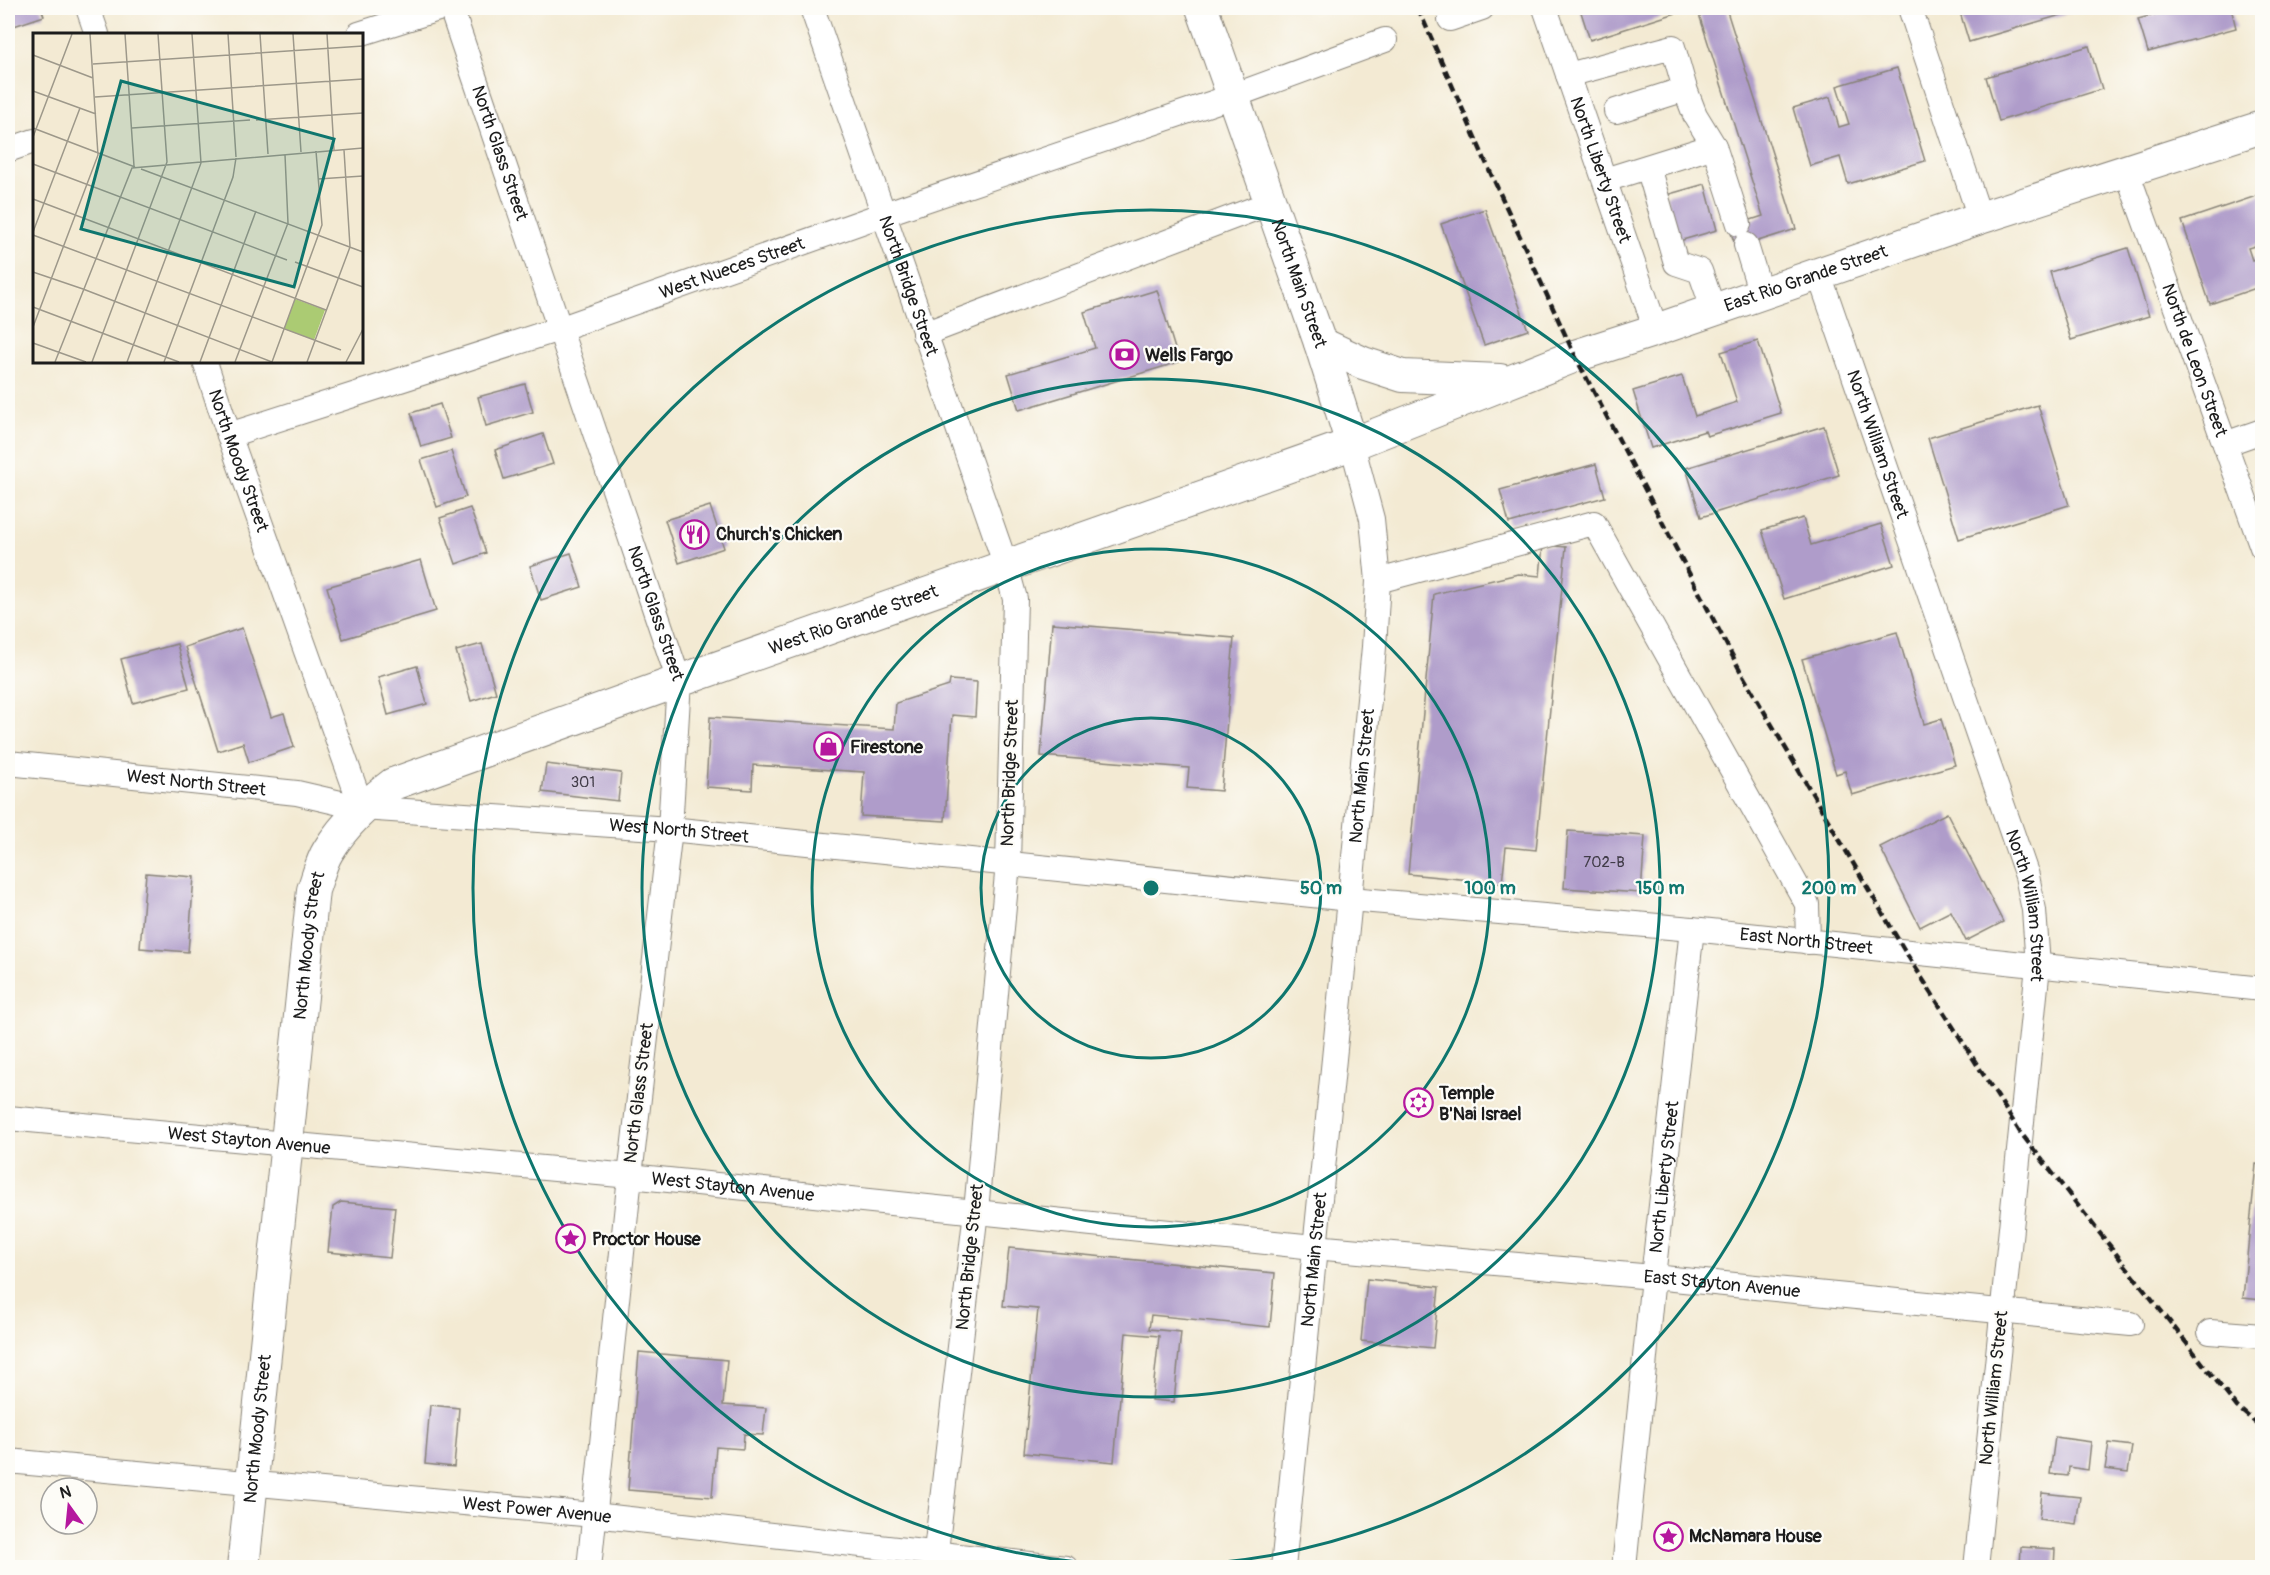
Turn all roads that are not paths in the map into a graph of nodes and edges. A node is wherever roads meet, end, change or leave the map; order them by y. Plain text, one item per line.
1 (88, 8) edge
2 (441, 8) edge
3 (451, 8) edge
4 (812, 8) edge
5 (1202, 8) edge
6 (1482, 8) edge
7 (1545, 8) edge
8 (1910, 8) edge
9 (1450, 19) dead end
10 (97, 33) edge
11 (362, 33) edge
12 (1385, 40) dead end
13 (1568, 75) junction
14 (1685, 89) junction
15 (1233, 96) junction
16 (1616, 111) dead end
17 (2262, 127) edge
18 (33, 141) edge
19 (1714, 146) junction
20 (8, 150) edge
21 (1648, 167) junction
22 (2127, 172) junction
23 (1605, 180) junction
24 (1270, 203) junction
25 (884, 214) junction
26 (1980, 218) junction
27 (1819, 274) junction
28 (1761, 294) junction
29 (1714, 311) junction
30 (559, 329) junction
31 (1656, 330) junction
32 (924, 334) junction
33 (1320, 343) junction
34 (205, 363) edge
35 (1513, 380) junction
36 (2262, 431) edge
37 (228, 435) junction
38 (1352, 444) junction
39 (2225, 444) junction
40 (2262, 547) edge
41 (1006, 566) junction
42 (1378, 581) junction
43 (679, 681) junction
44 (8, 763) edge
45 (362, 807) junction
46 (670, 829) junction
47 (1008, 863) junction
48 (1350, 899) junction
49 (1692, 929) junction
50 (1808, 942) junction
51 (2038, 966) junction
52 (2262, 989) edge
53 (8, 1118) edge
54 (287, 1143) junction
55 (630, 1176) junction
56 (976, 1211) junction
57 (1314, 1247) junction
58 (1653, 1276) junction
59 (2002, 1312) junction
60 (2131, 1324) dead end
61 (2210, 1332) dead end
62 (2262, 1336) edge
63 (8, 1461) edge
64 (251, 1485) junction
65 (594, 1515) junction
66 (935, 1561) edge
67 (243, 1568) edge
68 (589, 1568) edge
69 (1066, 1568) edge
70 (1283, 1568) edge
71 (1624, 1568) edge
72 (1976, 1568) edge

1 - 10 street
2 - 11 street
3 - 30 street, North Glass Street
4 - 25 street, North Bridge Street
5 - 15 main road, North Main Street
6 - 9 street
7 - 13 street, North Liberty Street
8 - 26 street
12 - 15 street, West Nueces Street
13 - 14 street
13 - 23 street, North Liberty Street
14 - 16 street
14 - 19 street
15 - 24 main road, North Main Street
15 - 25 street, West Nueces Street
17 - 22 main road, East Rio Grande Street
18 - 20 street
19 - 21 street
19 - 28 street
21 - 23 street
21 - 29 street
22 - 26 main road, East Rio Grande Street
22 - 39 street, North de Leon Street
23 - 31 street, North Liberty Street
24 - 32 street
24 - 33 main road, North Main Street
25 - 30 street, West Nueces Street
25 - 32 street, North Bridge Street
26 - 27 main road, East Rio Grande Street
27 - 28 main road, East Rio Grande Street
27 - 51 street, North William Street
28 - 29 main road, East Rio Grande Street
29 - 31 main road, East Rio Grande Street
30 - 37 street, West Nueces Street
30 - 43 street, North Glass Street
31 - 35 main road, East Rio Grande Street
32 - 41 street, North Bridge Street
33 - 35 main road
33 - 38 main road, North Main Street
34 - 37 street, North Moody Street
35 - 38 main road, East Rio Grande Street
36 - 39 street
37 - 45 street, North Moody Street
38 - 41 main road, West Rio Grande Street
38 - 42 street, North Main Street
39 - 40 street, North de Leon Street
41 - 43 main road, West Rio Grande Street
41 - 47 street, North Bridge Street
42 - 48 street, North Main Street
42 - 50 street
43 - 45 main road, West Rio Grande Street
43 - 46 street, North Glass Street
44 - 45 street, West North Street
45 - 46 street, West North Street
45 - 54 main road, North Moody Street
46 - 47 street, West North Street
46 - 55 street, North Glass Street
47 - 48 street, West North Street
47 - 56 street, North Bridge Street
48 - 49 street, East North Street
48 - 57 street, North Main Street
49 - 50 street, East North Street
49 - 58 street, North Liberty Street
50 - 51 street, East North Street
51 - 52 street, East North Street
51 - 59 street, North William Street
53 - 54 street, West Stayton Avenue
54 - 55 street, West Stayton Avenue
54 - 64 main road, North Moody Street
55 - 56 street, West Stayton Avenue
55 - 65 street, North Glass Street
56 - 57 street, West Stayton Avenue
56 - 66 street, North Bridge Street
57 - 58 street, East Stayton Avenue
57 - 70 street, North Main Street
58 - 59 street, East Stayton Avenue
58 - 71 street, North Liberty Street
59 - 60 street, East Stayton Avenue
59 - 72 street, North William Street
61 - 62 street
63 - 64 street, West Power Avenue
64 - 65 street, West Power Avenue
64 - 67 main road, North Moody Street
65 - 66 street, West Power Avenue
65 - 68 street, North Glass Street
66 - 69 street, West Power Avenue

